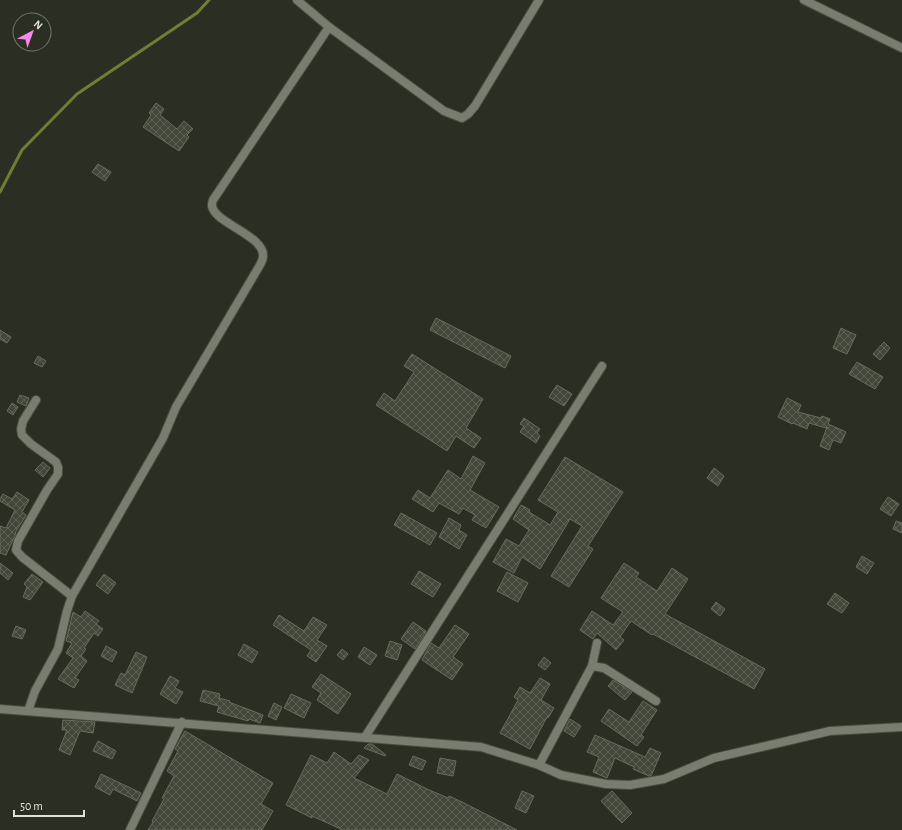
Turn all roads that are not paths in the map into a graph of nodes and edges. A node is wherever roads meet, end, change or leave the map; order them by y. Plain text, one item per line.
1 (297, 0) edge
2 (539, 0) edge
3 (804, 0) edge
4 (329, 27) junction
5 (902, 48) edge
6 (602, 366) dead end
7 (36, 400) dead end
8 (72, 596) junction
9 (597, 644) dead end
10 (592, 666) junction
11 (656, 701) dead end
12 (0, 709) edge
13 (28, 711) junction
14 (182, 722) junction
15 (902, 727) edge
16 (365, 737) junction
17 (539, 765) junction
18 (130, 830) edge

1 - 4 street
2 - 4 street
3 - 5 street
4 - 8 street
6 - 16 street
7 - 8 street
8 - 13 street
9 - 10 street
10 - 11 street
10 - 17 street
12 - 13 street
13 - 14 street
14 - 16 street
14 - 18 street
15 - 17 street
16 - 17 street

